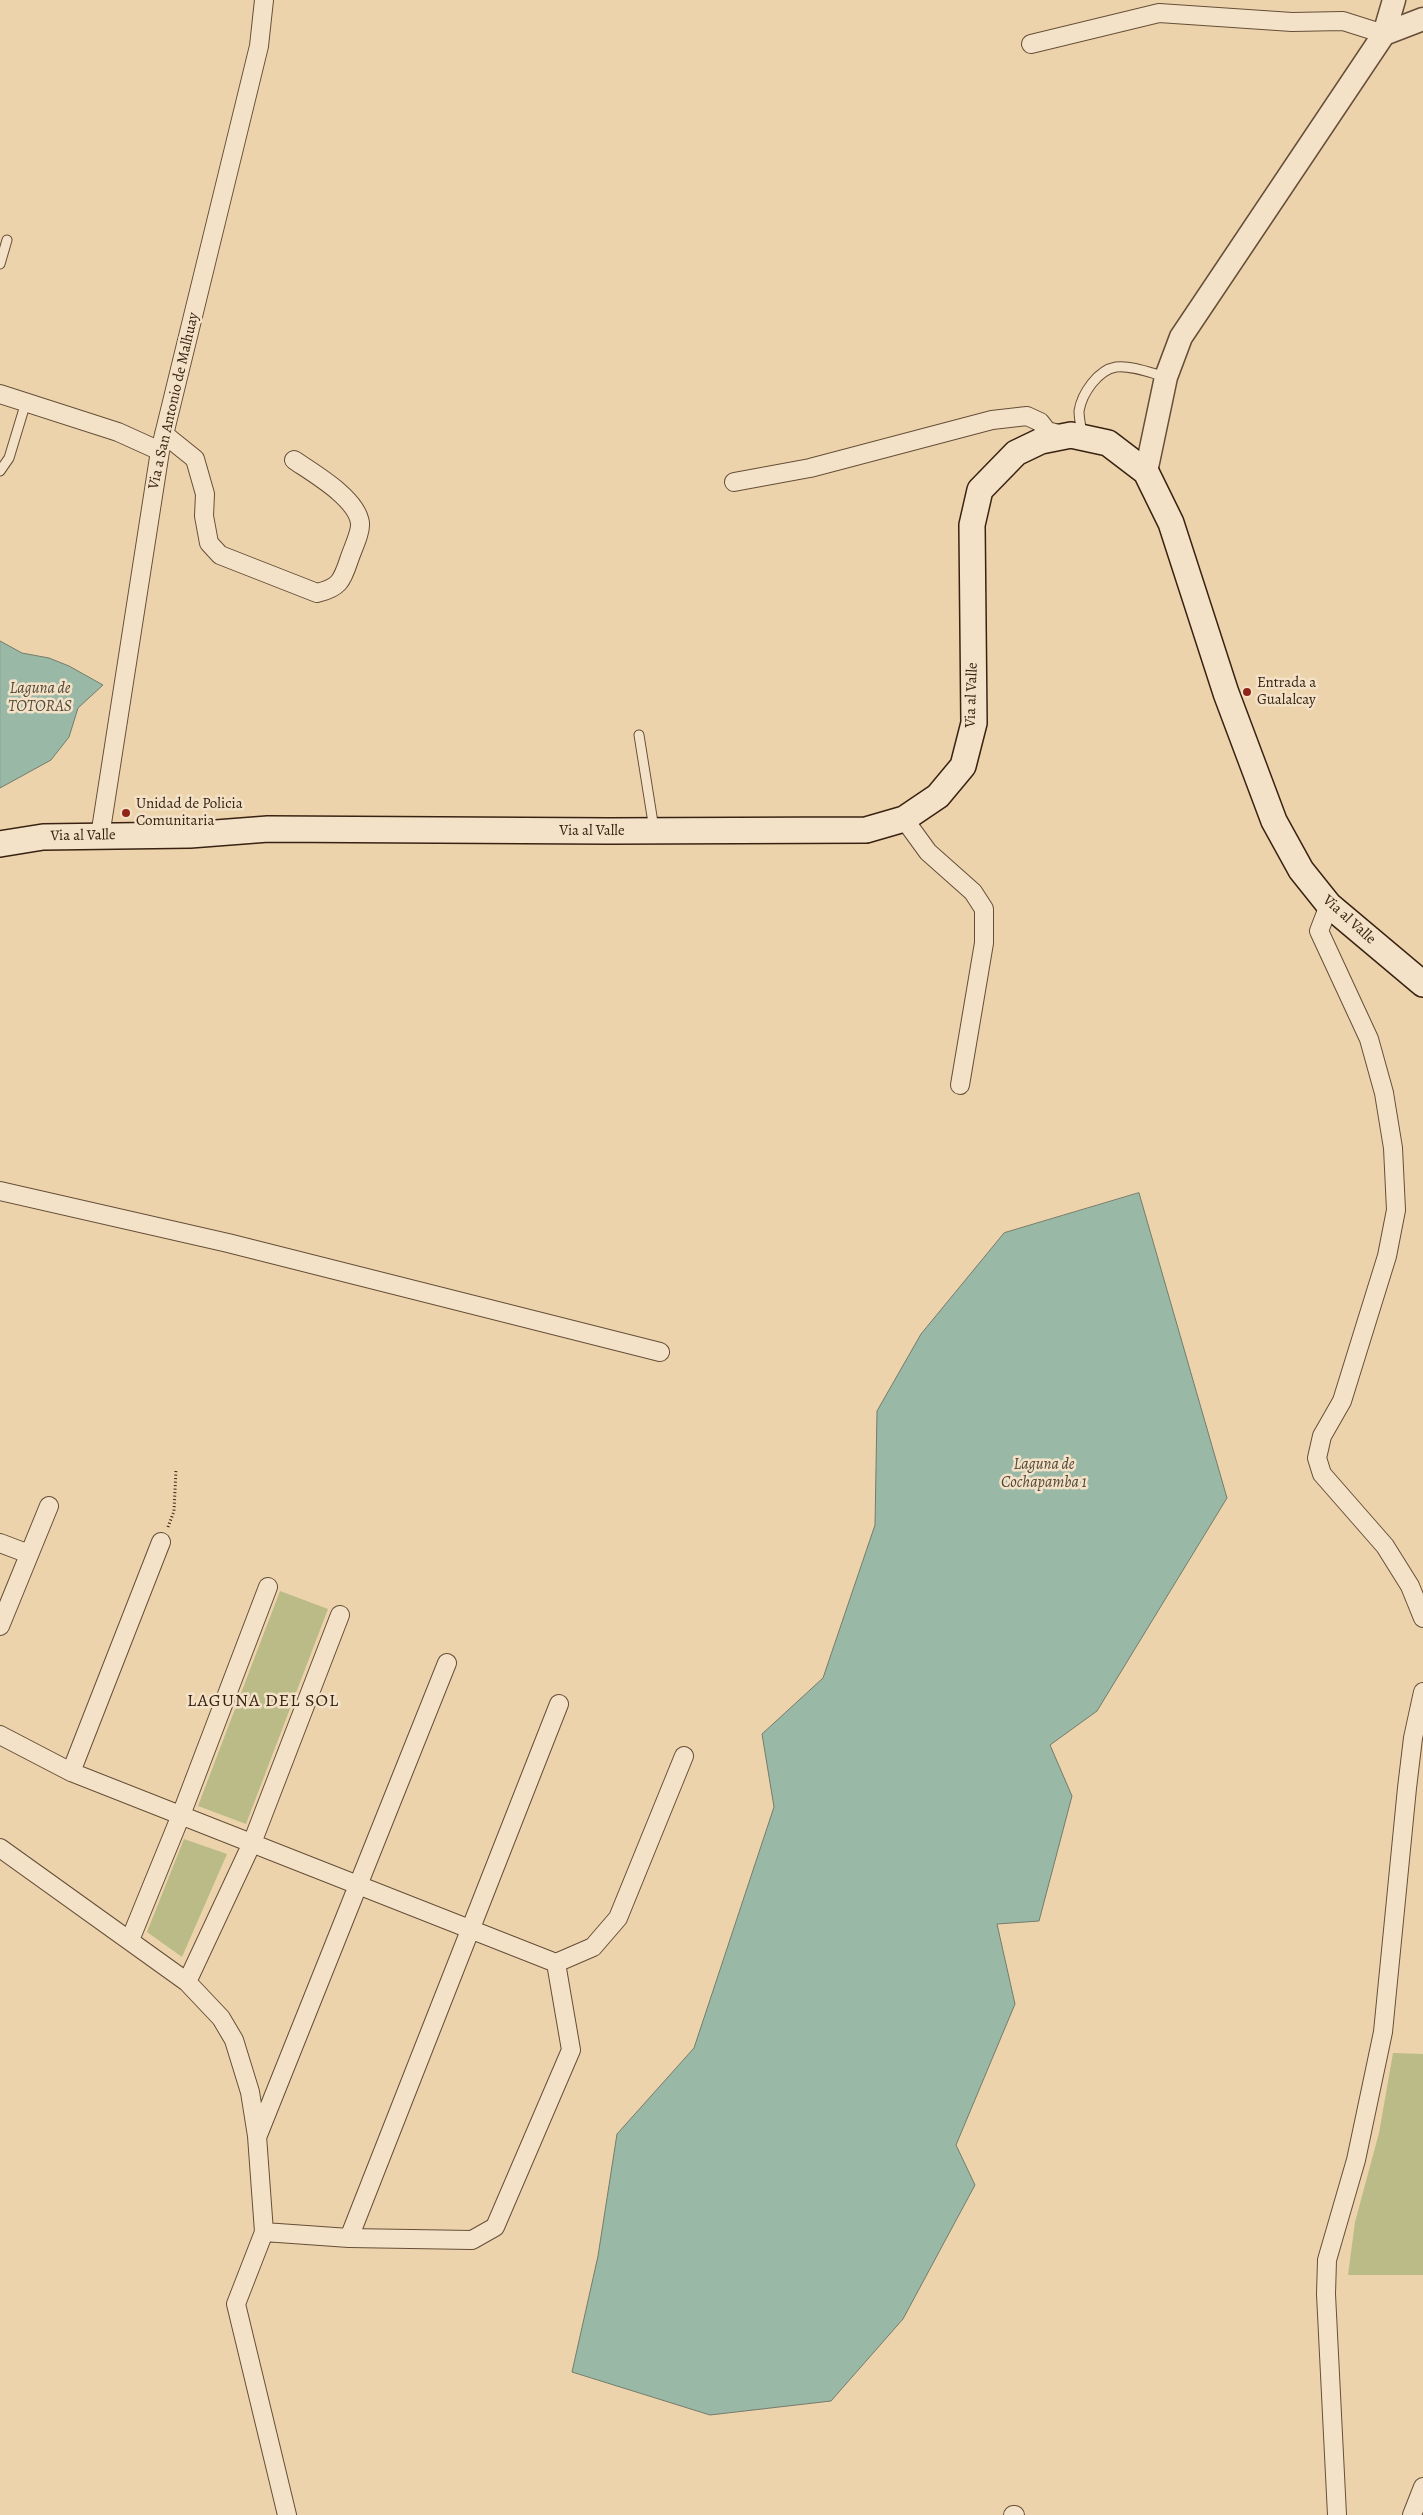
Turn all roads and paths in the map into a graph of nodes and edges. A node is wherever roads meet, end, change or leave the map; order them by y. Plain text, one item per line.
1 (264, 0) edge
2 (1394, 0) edge
3 (1423, 19) edge
4 (1384, 34) junction
5 (1031, 44) dead end
6 (7, 240) dead end
7 (0, 264) edge
8 (1166, 377) junction
9 (0, 394) edge
10 (26, 402) junction
11 (164, 434) junction
12 (1074, 436) junction
13 (160, 451) junction
14 (294, 460) dead end
15 (0, 471) edge
16 (1146, 472) junction
17 (734, 482) dead end
18 (639, 735) dead end
19 (904, 819) junction
20 (655, 831) junction
21 (100, 836) junction
22 (0, 844) edge
23 (1329, 905) junction
24 (1423, 984) edge
25 (960, 1085) dead end
26 (0, 1191) edge
27 (660, 1352) dead end
28 (176, 1470) dead end
29 (49, 1506) dead end
30 (162, 1542) joint
31 (0, 1543) edge
32 (29, 1554) junction
33 (268, 1587) dead end
34 (340, 1615) dead end
35 (1423, 1618) edge
36 (0, 1626) edge
37 (447, 1663) dead end
38 (1423, 1692) edge
39 (559, 1704) dead end
40 (0, 1735) edge
41 (684, 1756) dead end
42 (71, 1772) junction
43 (181, 1815) junction
44 (252, 1843) junction
45 (0, 1848) edge
46 (359, 1885) junction
47 (472, 1930) junction
48 (130, 1940) junction
49 (556, 1963) junction
50 (187, 1982) junction
51 (257, 2136) junction
52 (264, 2232) junction
53 (349, 2238) junction
54 (1423, 2487) edge
55 (287, 2515) edge
56 (1338, 2515) edge
57 (1412, 2515) edge

1 - 11 street, Via a San Antonio de Malhuay
2 - 4 street
3 - 4 street
4 - 5 street
4 - 8 street
6 - 7 lane
8 - 12 lane
8 - 16 street
9 - 10 street
10 - 13 street
10 - 15 lane
11 - 13 street, Via a San Antonio de Malhuay
11 - 14 street
12 - 16 main road, Via al Valle
12 - 17 street
12 - 19 main road, Via al Valle
13 - 21 street, Via a San Antonio de Malhuay
16 - 23 main road, Via al Valle
18 - 20 lane
19 - 20 main road, Via al Valle
19 - 25 street
20 - 21 main road, Via al Valle
21 - 22 main road, Via al Valle
23 - 24 main road, Via al Valle
23 - 35 street
26 - 27 street
28 - 30 path
29 - 32 street
30 - 42 street
31 - 32 street
32 - 36 street
33 - 43 street
34 - 44 street
37 - 46 street
38 - 56 street
39 - 47 street
40 - 42 street
41 - 49 street
42 - 43 street
43 - 44 street
43 - 48 street
44 - 46 street
44 - 50 street
45 - 48 street
46 - 47 street
46 - 51 street
47 - 49 street
47 - 53 street
48 - 50 street
49 - 53 street
50 - 51 street
51 - 52 street
52 - 53 street
52 - 55 street
54 - 57 street

